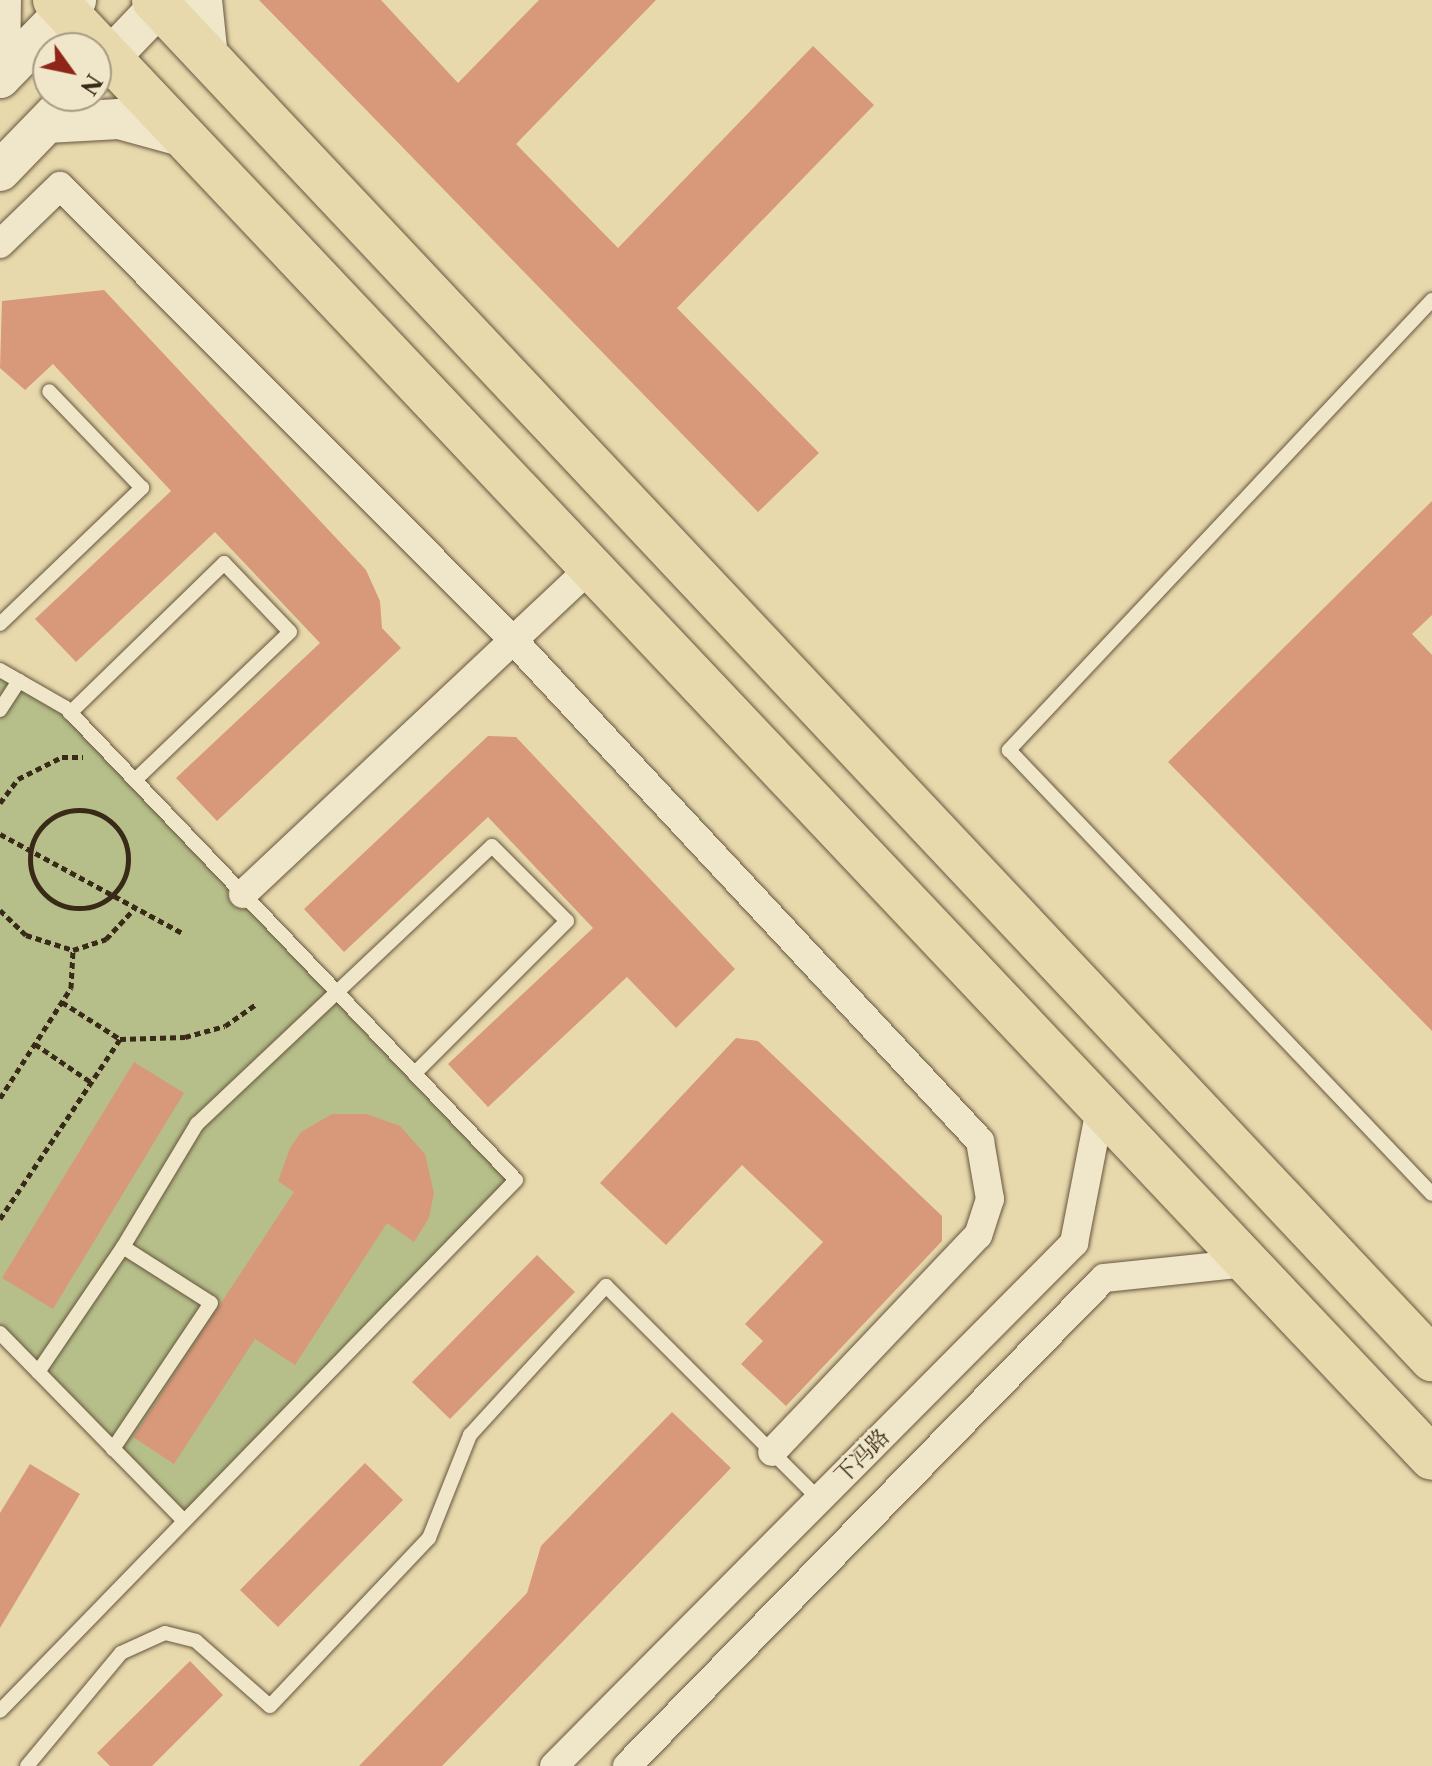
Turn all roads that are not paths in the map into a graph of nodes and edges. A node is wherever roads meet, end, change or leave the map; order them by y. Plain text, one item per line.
1 (1, 0) edge
2 (202, 0) edge
3 (156, 3) edge
4 (65, 4) edge
5 (82, 32) edge
6 (112, 54) edge
7 (208, 58) junction
8 (112, 73) edge
9 (0, 78) edge
10 (57, 112) edge
11 (78, 112) edge
12 (185, 137) junction
13 (0, 171) edge
14 (0, 244) edge
15 (1432, 300) edge
16 (49, 391) dead end
17 (590, 568) junction
18 (0, 624) edge
19 (513, 640) junction
20 (0, 670) edge
21 (19, 681) junction
22 (0, 710) edge
23 (70, 713) junction
24 (135, 780) junction
25 (243, 894) junction
26 (339, 994) junction
27 (414, 1074) junction
28 (1100, 1109) junction
29 (1432, 1193) edge
30 (123, 1247) junction
31 (1246, 1263) junction
32 (0, 1333) edge
33 (1432, 1359) edge
34 (38, 1372) junction
35 (113, 1449) junction
36 (772, 1452) junction
37 (1432, 1458) edge
38 (819, 1499) junction
39 (184, 1521) junction
40 (0, 1711) edge
41 (27, 1766) edge
42 (554, 1766) edge
43 (627, 1766) edge

1 - 9 main road
2 - 7 main road
3 - 6 main road
3 - 7 highway
4 - 5 highway
4 - 9 main road
7 - 33 highway
8 - 12 highway
10 - 13 main road
11 - 12 main road
12 - 17 highway
14 - 19 street
15 - 29 lane
16 - 18 lane
17 - 19 street
17 - 28 highway
19 - 25 street
19 - 36 street
20 - 21 lane
21 - 22 lane
21 - 23 lane
23 - 24 lane
23 - 24 lane
24 - 25 lane
25 - 26 lane
26 - 27 lane
26 - 27 lane
26 - 30 lane
27 - 39 lane
28 - 31 highway
28 - 38 street, 下冯路
30 - 34 lane
30 - 35 lane
31 - 37 highway
31 - 43 street
32 - 34 lane
34 - 35 lane
35 - 39 lane
36 - 38 lane
36 - 41 lane
38 - 42 street, 下冯路
39 - 40 lane

